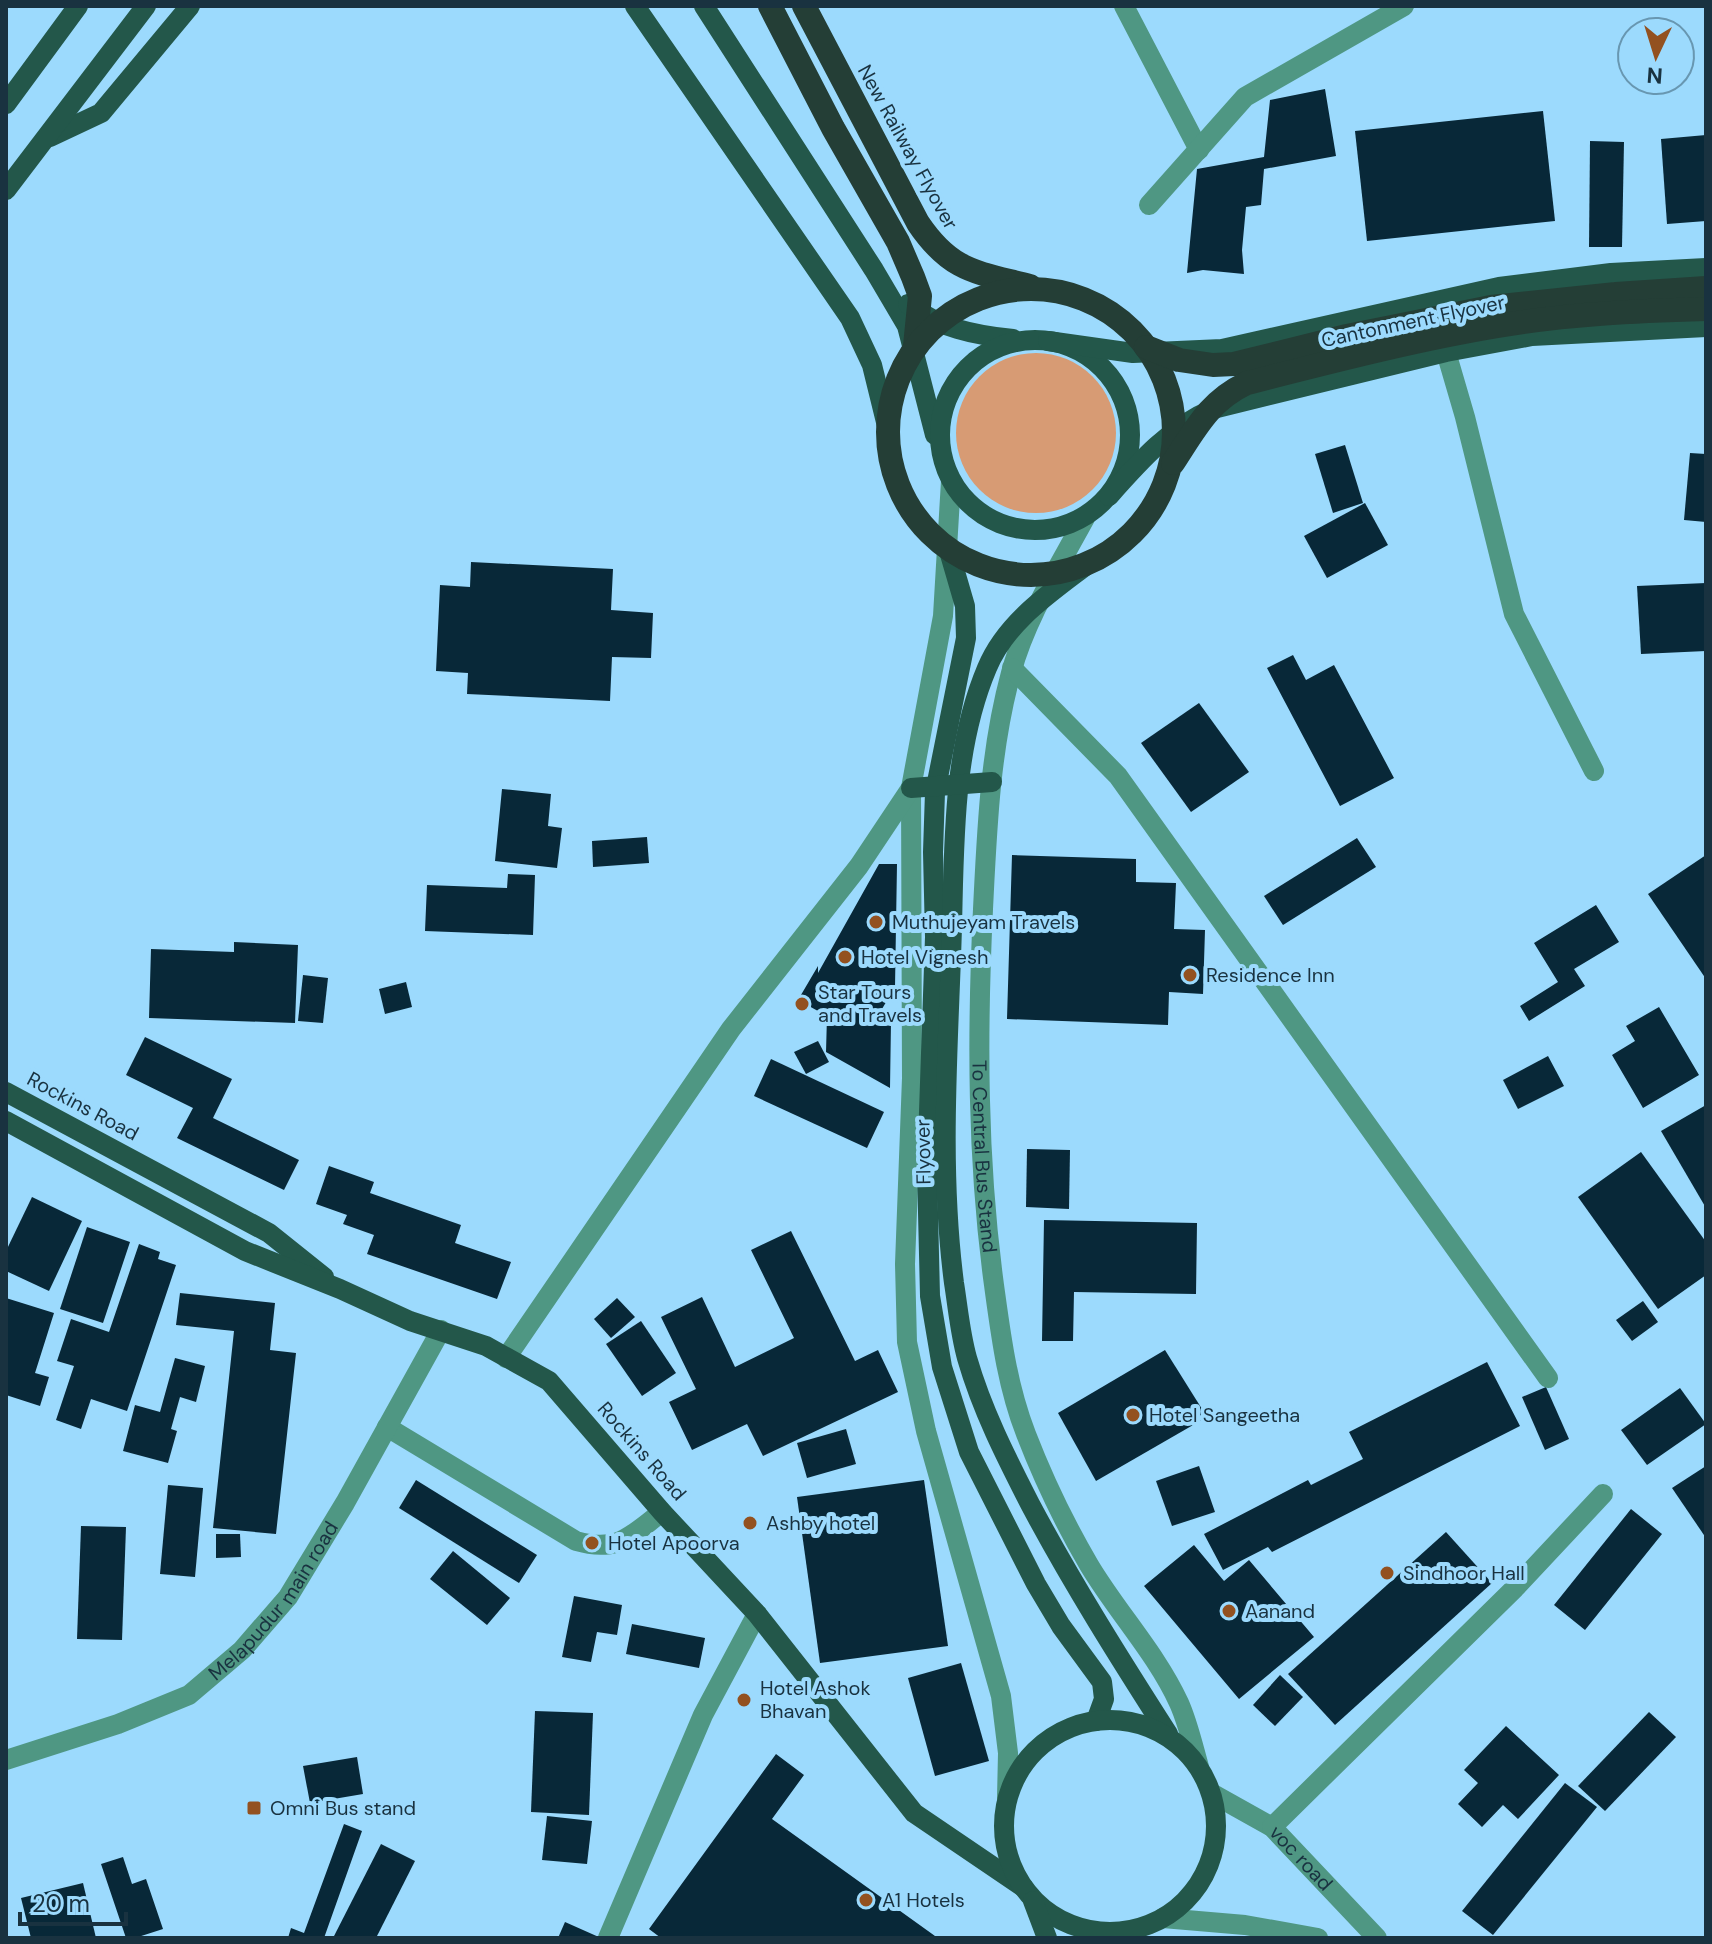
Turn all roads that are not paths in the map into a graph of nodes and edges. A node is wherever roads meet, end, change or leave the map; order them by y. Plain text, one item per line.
1 (78, 6) edge
2 (146, 6) edge
3 (190, 6) edge
4 (635, 6) edge
5 (704, 6) edge
6 (770, 6) edge
7 (804, 6) edge
8 (1124, 6) edge
9 (1404, 6) edge
10 (6, 104) edge
11 (45, 139) junction
12 (1199, 150) junction
13 (6, 190) edge
14 (1149, 205) dead end
15 (1706, 268) edge
16 (874, 270) junction
17 (1706, 288) edge
18 (1048, 290) junction
19 (1706, 309) edge
20 (1706, 327) edge
21 (1022, 340) junction
22 (1048, 341) junction
23 (915, 346) junction
24 (1146, 347) junction
25 (1446, 352) junction
26 (887, 426) junction
27 (937, 442) junction
28 (1171, 467) junction
29 (951, 481) junction
30 (1109, 496) junction
31 (1085, 518) junction
32 (949, 551) junction
33 (1088, 564) junction
34 (1012, 668) junction
35 (1594, 771) dead end
36 (992, 782) junction
37 (911, 788) junction
38 (6, 1092) edge
39 (6, 1121) edge
40 (340, 1289) junction
41 (441, 1330) junction
42 (506, 1358) junction
43 (1548, 1378) dead end
44 (387, 1427) junction
45 (1603, 1494) dead end
46 (662, 1512) junction
47 (757, 1614) junction
48 (1096, 1721) junction
49 (1168, 1734) junction
50 (6, 1760) edge
51 (1199, 1767) junction
52 (1213, 1794) junction
53 (1007, 1798) junction
54 (1272, 1827) junction
55 (1028, 1893) junction
56 (1163, 1928) edge
57 (608, 1938) edge
58 (1047, 1938) edge
59 (1318, 1938) edge
60 (1377, 1938) edge

1 - 10 main road
2 - 11 main road
3 - 11 main road
4 - 26 main road
5 - 16 main road
6 - 23 highway
7 - 18 highway, New Railway Flyover
8 - 12 street
9 - 12 street
11 - 13 main road
12 - 14 street
15 - 22 main road
16 - 21 main road
16 - 27 main road
17 - 24 highway, Cantonment Flyover
18 - 23 highway
18 - 24 highway
19 - 28 highway, Cantonment Flyover
20 - 25 main road
21 - 22 main road
21 - 27 main road
22 - 30 main road
23 - 26 highway
24 - 28 highway
25 - 30 main road
25 - 35 street
26 - 32 highway
27 - 29 main road
28 - 33 highway
29 - 31 main road
29 - 37 street
30 - 31 main road
31 - 34 street, To Central Bus Stand
32 - 33 highway
32 - 48 main road, Flyover
33 - 49 main road, Flyover
34 - 36 street, To Central Bus Stand
34 - 43 street
36 - 37 main road
36 - 51 street, To Central Bus Stand
37 - 42 street
37 - 53 street
38 - 40 main road, Rockins Road
39 - 40 main road, Rockins Road
40 - 41 main road, Rockins Road
41 - 42 main road, Rockins Road
41 - 44 street, Melapudur main road
42 - 46 main road, Rockins Road
44 - 46 street
44 - 50 street, Melapudur main road
45 - 54 street
46 - 47 main road, Rockins Road
47 - 55 main road, Rockins Road
47 - 57 street
48 - 49 main road
48 - 53 main road
49 - 51 main road
51 - 52 main road
52 - 54 street, voc road
52 - 56 main road
53 - 55 main road
54 - 60 street, voc road
55 - 56 main road
55 - 58 main road
56 - 59 street

